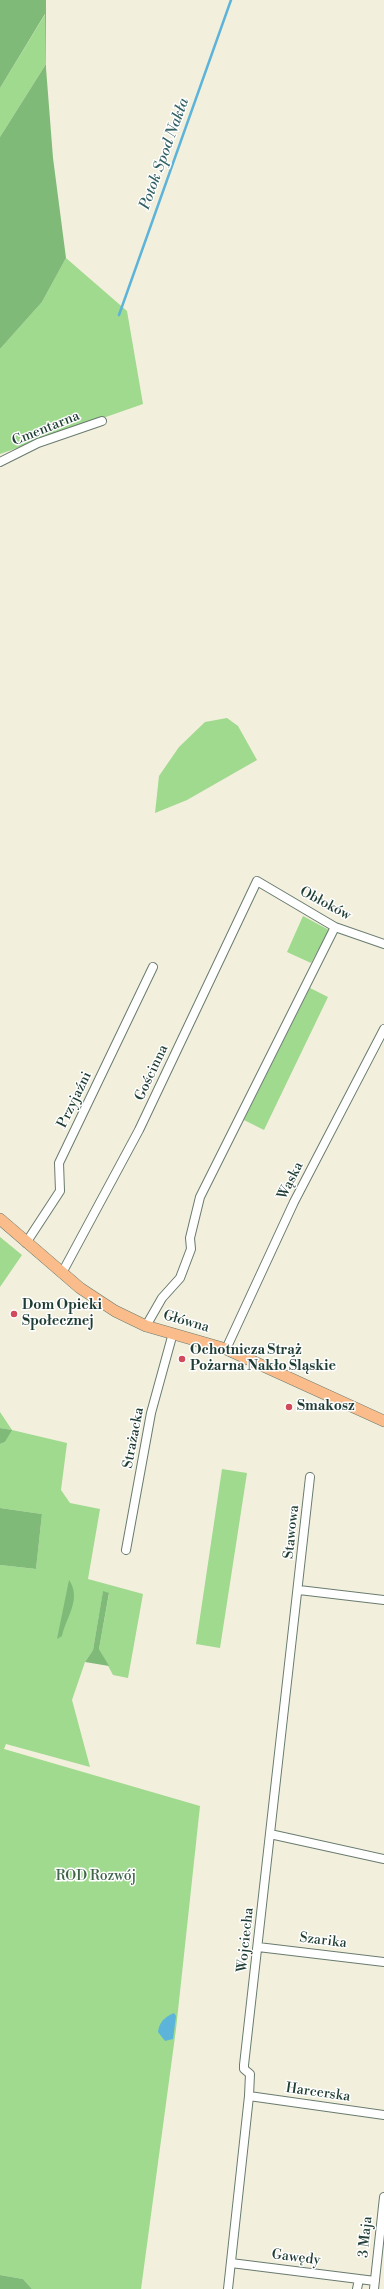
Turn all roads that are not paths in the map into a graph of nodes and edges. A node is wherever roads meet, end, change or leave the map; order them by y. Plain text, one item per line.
1 (102, 421) dead end
2 (0, 462) edge
3 (257, 881) joint
4 (335, 927) junction
5 (384, 944) edge
6 (153, 967) dead end
7 (384, 1028) edge
8 (0, 1219) edge
9 (26, 1243) junction
10 (62, 1273) junction
11 (146, 1326) junction
12 (173, 1334) junction
13 (226, 1349) junction
14 (384, 1421) edge
15 (310, 1477) dead end
16 (126, 1550) dead end
17 (299, 1590) junction
18 (384, 1600) edge
19 (270, 1834) junction
20 (384, 1859) edge
21 (258, 1947) junction
22 (384, 1962) edge
23 (249, 2096) junction
24 (384, 2115) edge
25 (384, 2197) edge
26 (231, 2263) junction
27 (359, 2279) junction
28 (374, 2285) edge
29 (228, 2289) edge
30 (357, 2289) edge

1 - 2 street, Cmentarna
3 - 4 street, Obłoków
3 - 10 street, Gościnna
4 - 5 street, Obłoków
4 - 11 street
6 - 9 street, Przyjaźni
7 - 13 street, Wąska
8 - 9 main road, Główna
9 - 10 main road, Główna
10 - 11 main road, Główna
11 - 12 main road, Główna
12 - 13 main road, Główna
12 - 16 street, Strażacka
13 - 14 main road, Główna
15 - 17 street, Stawowa
17 - 18 street
17 - 19 street, Wojciecha
19 - 20 street
19 - 21 street, Wojciecha
21 - 22 street, Szarika
21 - 23 street, Wojciecha
23 - 24 street, Harcerska
23 - 26 street, Wojciecha
25 - 28 street, 3 Maja
26 - 27 street, Gawędy
26 - 29 street, Wojciecha
27 - 28 street, 3 Maja
27 - 30 street

